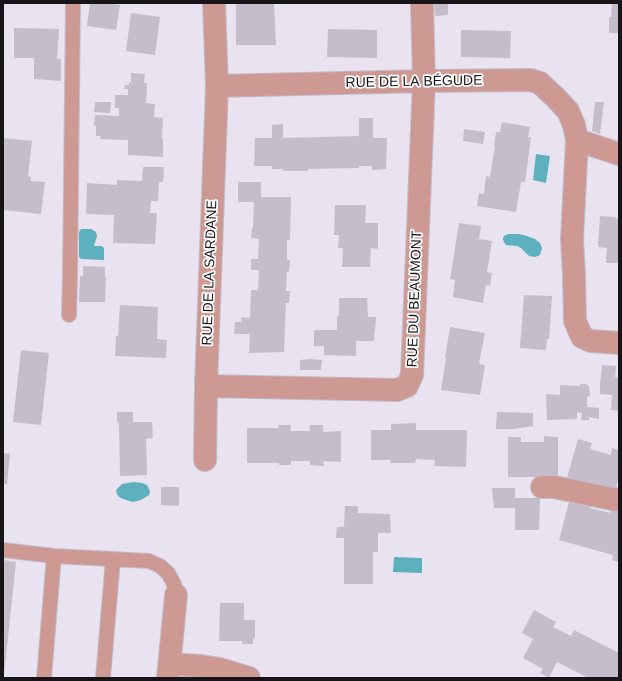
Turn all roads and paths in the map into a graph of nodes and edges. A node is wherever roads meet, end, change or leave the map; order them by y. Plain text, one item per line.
1 (73, 3) edge
2 (214, 3) edge
3 (422, 3) edge
4 (424, 81) junction
5 (217, 86) junction
6 (577, 140) junction
7 (619, 154) edge
8 (69, 315) dead end
9 (619, 343) edge
10 (206, 386) junction
11 (206, 460) dead end
12 (542, 487) dead end
13 (619, 499) edge
14 (3, 550) edge
15 (54, 556) junction
16 (113, 559) junction
17 (176, 595) joint
18 (169, 671) edge
19 (44, 678) edge
20 (103, 678) edge
21 (249, 678) edge

1 - 8 lane
2 - 5 street, RUE DE LA SARDANE
3 - 4 street, RUE DU BEAUMONT
4 - 5 street, RUE DE LA BÉGUDE
4 - 6 street, RUE DE LA BÉGUDE
4 - 10 street, RUE DU BEAUMONT
5 - 10 street, RUE DE LA SARDANE
6 - 7 street
6 - 9 street, RUE DE LA BÉGUDE
10 - 11 street, RUE DE LA SARDANE
12 - 13 street
14 - 15 lane
15 - 16 lane
15 - 19 lane
16 - 17 lane
16 - 20 lane
17 - 18 street
18 - 21 street

